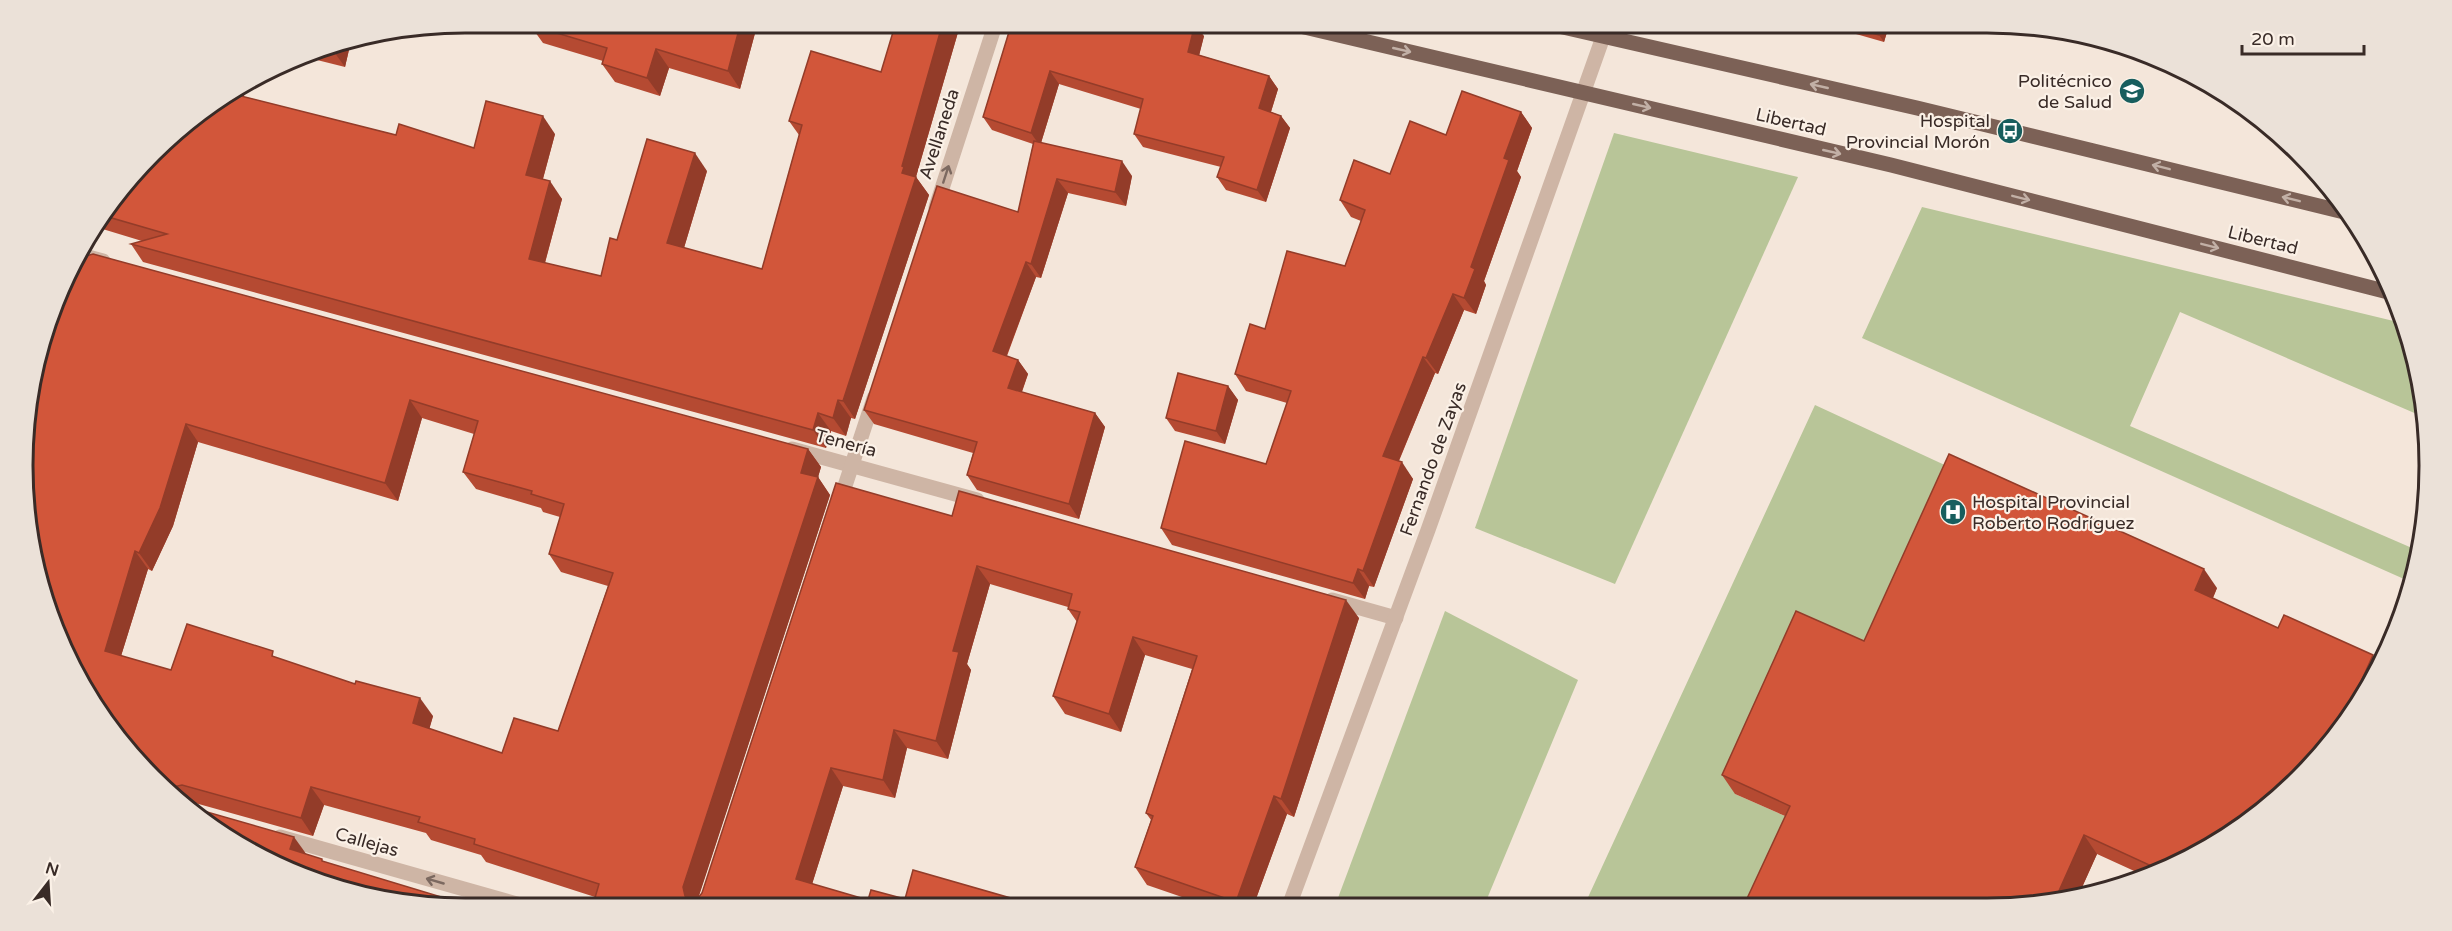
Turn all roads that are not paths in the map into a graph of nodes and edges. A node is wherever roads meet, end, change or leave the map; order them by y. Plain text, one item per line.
1 (992, 33) edge
2 (1330, 33) edge
3 (1605, 33) edge
4 (1618, 33) edge
5 (1585, 92) junction
6 (2336, 210) edge
7 (932, 219) edge
8 (87, 257) edge
9 (112, 263) edge
10 (2382, 290) edge
11 (877, 387) edge
12 (783, 446) edge
13 (852, 465) junction
14 (988, 503) edge
15 (833, 522) edge
16 (1316, 596) edge
17 (1396, 618) junction
18 (271, 835) edge
19 (495, 898) edge
20 (1292, 898) edge

7 -> 1 street, Avellaneda
2 -> 5 main road, Libertad
3 - 5 street, Fernando de Zayas
6 -> 4 main road
5 -> 10 main road, Libertad
5 - 17 street, Fernando de Zayas
8 - 9 street
11 - 13 street
12 - 13 street, Tenería
13 - 14 street, Tenería
13 - 15 street
16 - 17 street
17 - 20 street, Fernando de Zayas
19 -> 18 street, Callejas

